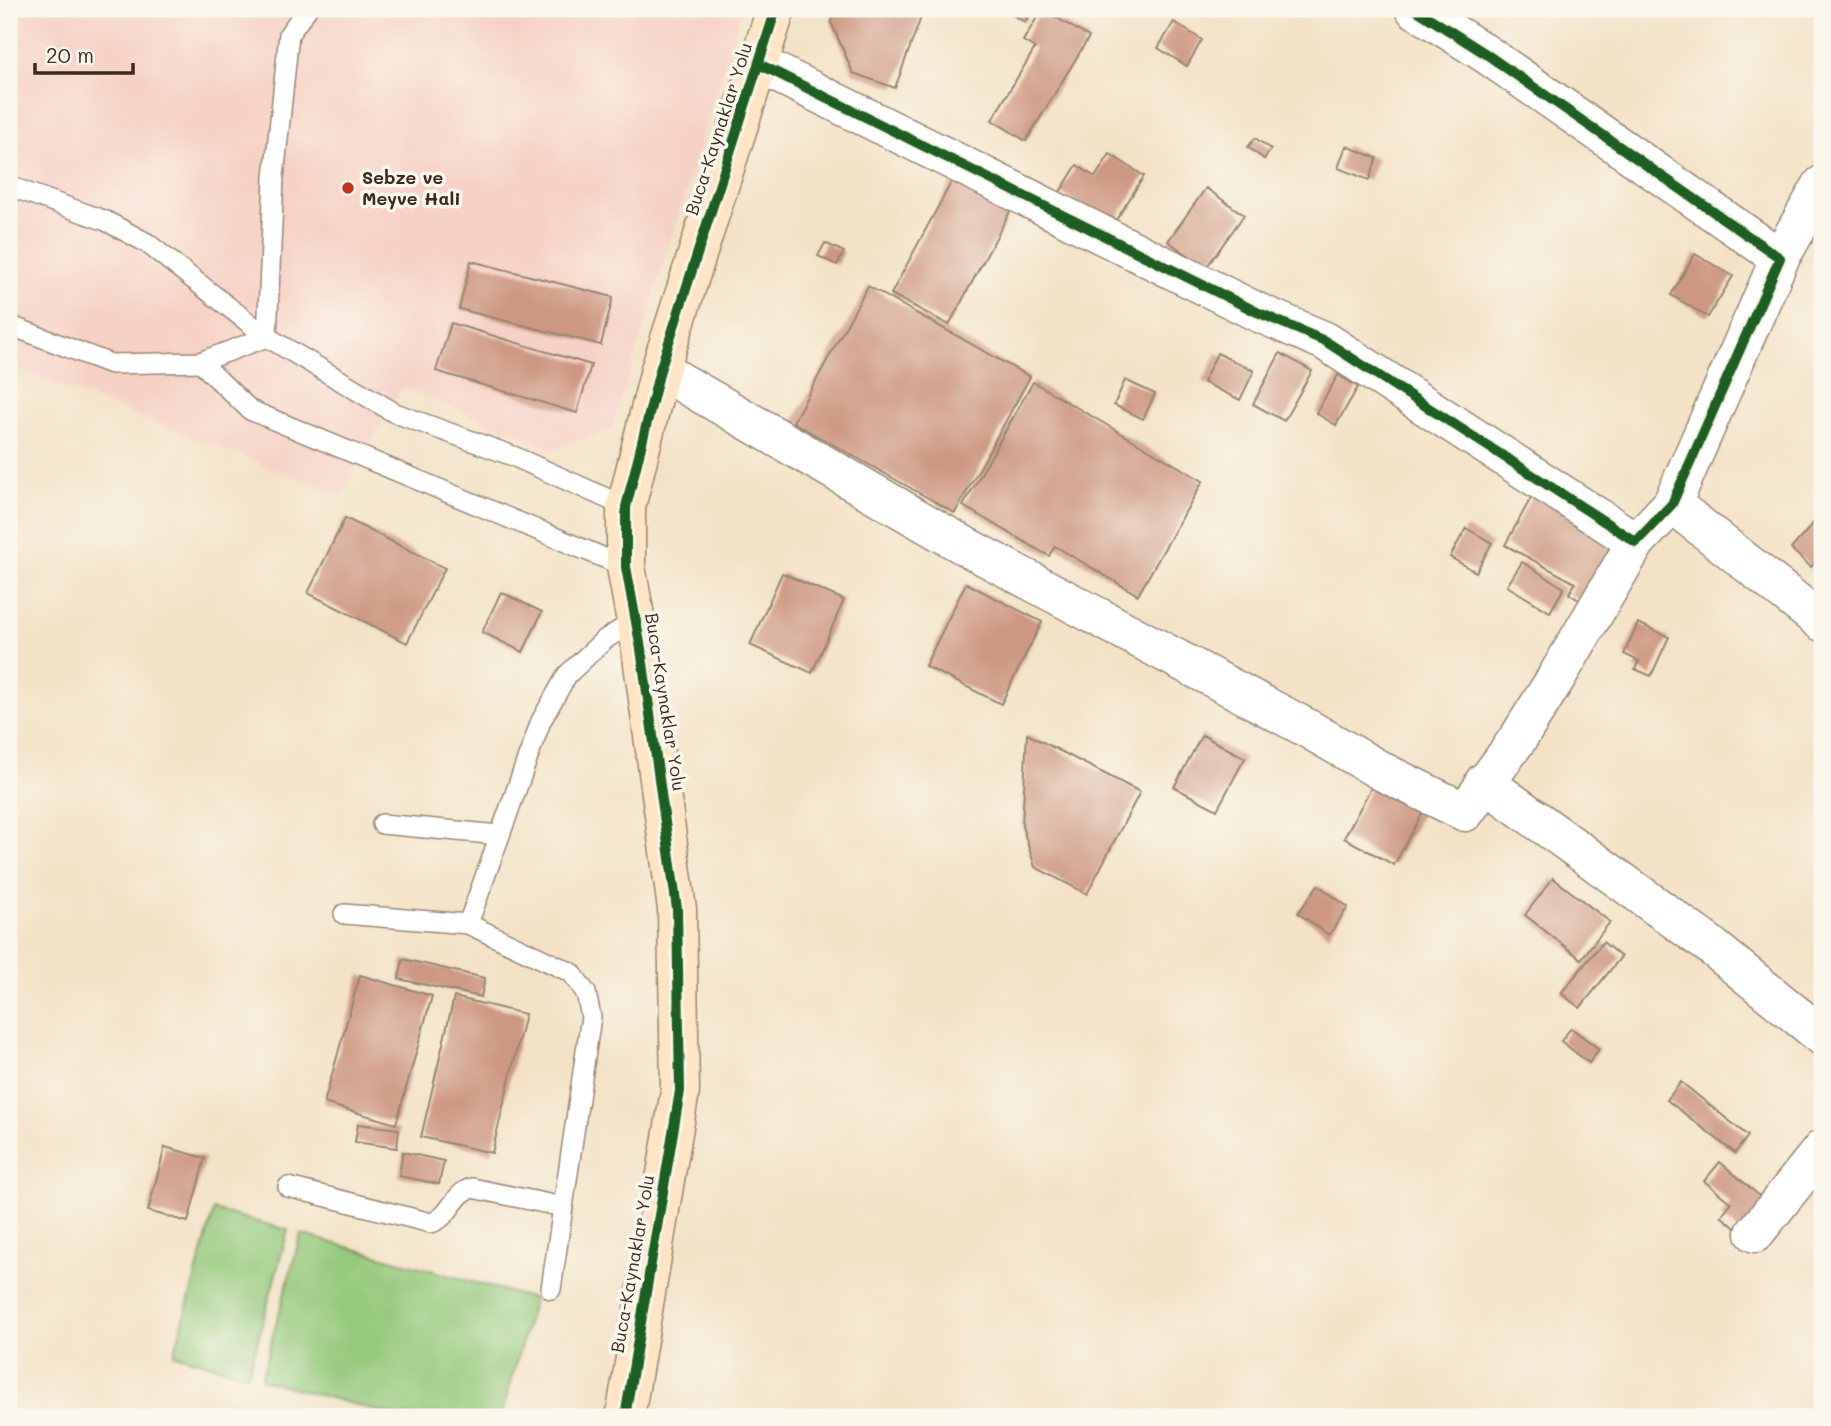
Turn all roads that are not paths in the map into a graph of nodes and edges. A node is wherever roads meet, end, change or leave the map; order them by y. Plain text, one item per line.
1 (307, 9) edge
2 (776, 9) edge
3 (1416, 9) edge
4 (759, 64) junction
5 (1822, 185) edge
6 (9, 186) edge
7 (1813, 225) edge
8 (1780, 258) junction
9 (9, 325) edge
10 (267, 337) junction
11 (200, 362) junction
12 (660, 370) junction
13 (1672, 504) junction
14 (626, 507) junction
15 (1636, 542) junction
16 (626, 567) junction
17 (636, 620) junction
18 (1822, 622) edge
19 (1484, 782) junction
20 (382, 824) dead end
21 (500, 835) junction
22 (344, 914) dead end
23 (468, 924) junction
24 (1822, 1035) edge
25 (1822, 1149) edge
26 (288, 1187) dead end
27 (563, 1207) junction
28 (1755, 1233) dead end
29 (551, 1289) dead end
30 (625, 1417) edge

1 - 10 lane
2 - 4 street, Buca-Kaynaklar Yolu
3 - 8 street
4 - 12 street, Buca-Kaynaklar Yolu
4 - 15 street
5 - 7 street
6 - 10 lane
7 - 8 street
8 - 13 street
9 - 11 lane
10 - 11 lane
10 - 14 lane
11 - 16 lane
12 - 14 street, Buca-Kaynaklar Yolu
12 - 19 street
13 - 15 street
13 - 18 street
14 - 16 street, Buca-Kaynaklar Yolu
15 - 19 street
16 - 17 street, Buca-Kaynaklar Yolu
17 - 21 lane
17 - 30 street, Buca-Kaynaklar Yolu
19 - 24 street
20 - 21 lane
21 - 23 lane
22 - 23 lane
23 - 27 lane
25 - 28 street
26 - 27 lane
27 - 29 lane

